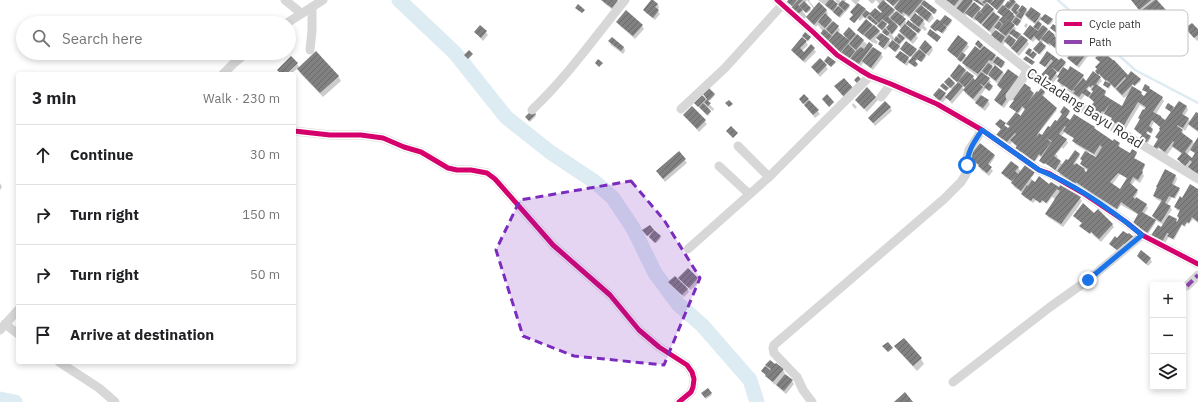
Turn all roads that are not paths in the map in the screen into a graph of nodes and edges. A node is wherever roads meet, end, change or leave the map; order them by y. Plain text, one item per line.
1 (286, 0) edge
2 (323, 0) edge
3 (625, 0) edge
4 (939, 0) edge
5 (779, 2) edge
6 (312, 7) junction
7 (301, 13) junction
8 (296, 17) edge
9 (310, 50) dead end
10 (238, 60) edge
11 (1027, 70) junction
12 (225, 72) edge
13 (870, 76) junction
14 (891, 84) junction
15 (1010, 96) dead end
16 (881, 97) dead end
17 (681, 109) dead end
18 (532, 110) dead end
19 (982, 130) junction
20 (296, 131) edge
21 (738, 146) dead end
22 (719, 166) dead end
23 (769, 177) junction
24 (1198, 179) edge
25 (749, 194) junction
26 (1142, 235) junction
27 (688, 249) dead end
28 (1198, 264) edge
29 (1198, 275) edge
30 (1187, 286) dead end
31 (16, 312) edge
32 (2, 327) edge
33 (16, 333) edge
34 (62, 364) edge
35 (953, 382) dead end
36 (115, 402) edge
37 (679, 402) edge
38 (812, 402) edge

1 - 7 street
2 - 6 street
3 - 18 street
4 - 11 street, Calzadang Bayu Road
5 - 13 street
5 - 17 street
6 - 7 street
6 - 9 street
7 - 8 street
10 - 12 street
11 - 15 street
11 - 24 street, Calzadang Bayu Road
13 - 14 street
13 - 23 street
14 - 16 street
14 - 19 street
19 - 26 street
19 - 38 street
20 - 37 street
21 - 23 street
22 - 25 street
23 - 25 street
25 - 27 street
26 - 28 street
26 - 35 street
29 - 30 street
31 - 32 street
32 - 33 street
34 - 36 street

